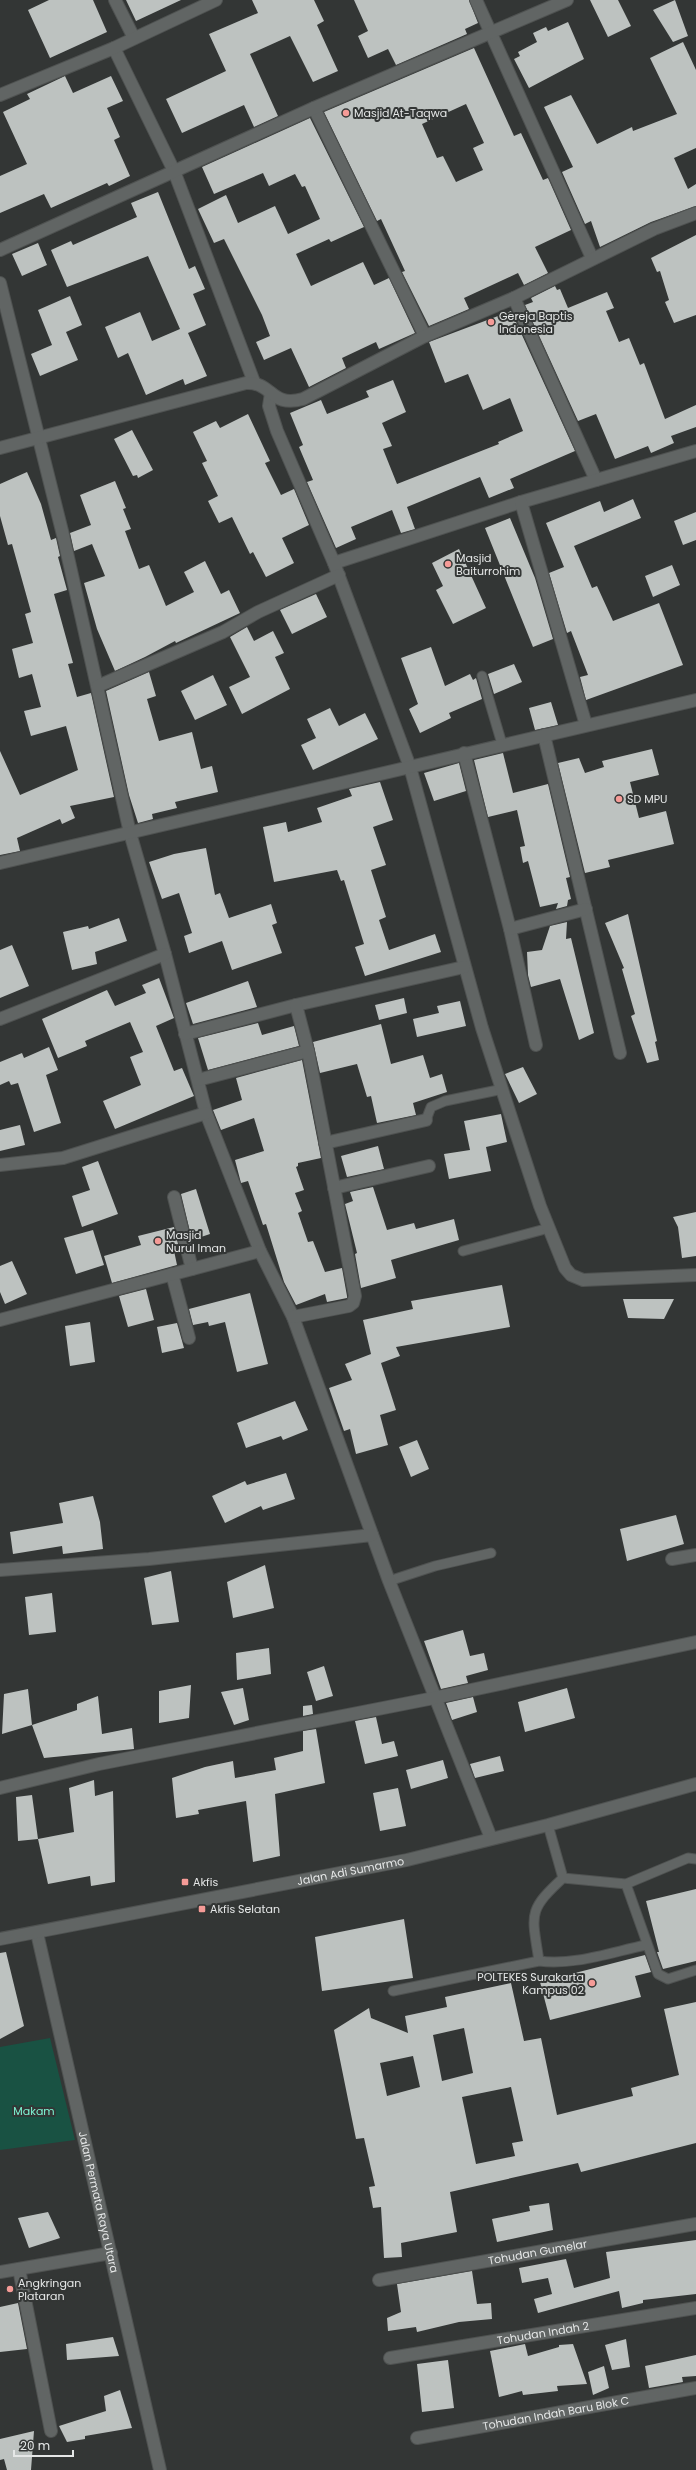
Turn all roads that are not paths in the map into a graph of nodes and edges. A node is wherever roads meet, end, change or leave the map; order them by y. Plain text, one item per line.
1 (115, 0) edge
2 (214, 0) edge
3 (476, 0) edge
4 (567, 0) edge
5 (491, 33) junction
6 (134, 38) junction
7 (114, 48) junction
8 (0, 95) edge
9 (314, 108) junction
10 (174, 171) junction
11 (696, 213) edge
12 (0, 250) edge
13 (592, 258) junction
14 (0, 283) edge
15 (514, 298) junction
16 (425, 336) junction
17 (254, 382) junction
18 (271, 393) junction
19 (37, 438) junction
20 (0, 448) edge
21 (696, 451) edge
22 (596, 480) junction
23 (521, 502) junction
24 (334, 563) junction
25 (339, 575) junction
26 (482, 676) dead end
27 (98, 686) junction
28 (696, 700) edge
29 (586, 725) junction
30 (544, 735) junction
31 (502, 744) junction
32 (464, 753) junction
33 (410, 767) junction
34 (130, 833) junction
35 (0, 863) edge
36 (586, 909) junction
37 (510, 929) junction
38 (165, 954) junction
39 (464, 967) junction
40 (296, 1005) junction
41 (0, 1019) edge
42 (186, 1034) junction
43 (536, 1044) dead end
44 (308, 1051) junction
45 (620, 1053) dead end
46 (198, 1080) junction
47 (503, 1089) junction
48 (206, 1113) junction
49 (426, 1120) joint
50 (325, 1143) junction
51 (0, 1165) edge
52 (429, 1166) dead end
53 (334, 1188) junction
54 (174, 1197) dead end
55 (549, 1228) junction
56 (260, 1251) junction
57 (463, 1251) dead end
58 (192, 1269) junction
59 (172, 1274) junction
60 (696, 1275) edge
61 (293, 1317) junction
62 (0, 1320) edge
63 (189, 1338) dead end
64 (372, 1535) junction
65 (491, 1553) dead end
66 (696, 1555) edge
67 (672, 1559) dead end
68 (0, 1570) edge
69 (389, 1582) junction
70 (696, 1642) edge
71 (434, 1698) junction
72 (696, 1784) edge
73 (0, 1788) edge
74 (548, 1825) junction
75 (491, 1838) junction
76 (696, 1858) edge
77 (563, 1878) junction
78 (626, 1884) junction
79 (37, 1933) junction
80 (0, 1939) edge
81 (646, 1945) junction
82 (539, 1961) junction
83 (696, 1970) edge
84 (394, 1991) dead end
85 (696, 2224) edge
86 (111, 2253) junction
87 (19, 2269) junction
88 (0, 2272) edge
89 (379, 2280) dead end
90 (696, 2308) edge
91 (390, 2358) dead end
92 (696, 2388) edge
93 (51, 2431) dead end
94 (416, 2438) dead end
95 (160, 2470) edge

1 - 6 street
2 - 6 street
3 - 5 street
4 - 5 street
5 - 9 street
5 - 13 street
6 - 7 street
7 - 8 street
7 - 10 street
9 - 10 street
9 - 16 street
10 - 12 street
10 - 17 street
11 - 13 street
13 - 15 street
14 - 19 street
15 - 16 street
15 - 22 street
16 - 18 street
17 - 18 street
17 - 19 street
18 - 24 street
19 - 20 street
19 - 27 street
21 - 22 street
22 - 23 street
23 - 24 street
23 - 29 street
24 - 25 street
25 - 27 street
25 - 33 street
26 - 31 lane
27 - 34 street
28 - 29 street
29 - 30 street
30 - 31 street
30 - 36 street
31 - 32 street
32 - 33 street
32 - 37 street
33 - 34 street
33 - 39 street
34 - 35 street
34 - 38 street
36 - 37 street
36 - 45 street
37 - 43 street
38 - 41 street
38 - 42 street
39 - 40 street
39 - 47 street
40 - 42 street
40 - 44 street
42 - 46 street
44 - 46 street
44 - 50 street
46 - 48 street
47 - 49 lane
47 - 55 street
48 - 51 street
48 - 56 street
49 - 50 street
50 - 53 street
52 - 53 street
53 - 61 street
54 - 58 street
55 - 57 lane
55 - 60 street
56 - 58 street
56 - 61 street
58 - 59 street
59 - 62 street
59 - 63 street
61 - 64 street
64 - 68 street
64 - 69 street
65 - 69 lane
66 - 67 street
69 - 71 street
70 - 71 street
71 - 73 street
71 - 75 street
72 - 74 street, Jalan Adi Sumarmo
74 - 75 street, Jalan Adi Sumarmo
74 - 77 lane
75 - 79 street, Jalan Adi Sumarmo
76 - 78 lane
77 - 78 lane
77 - 82 lane
78 - 81 lane
79 - 80 street, Jalan Adi Sumarmo
79 - 86 street, Jalan Permata Raya Utara
81 - 82 lane
81 - 83 lane
82 - 84 lane
85 - 89 street, Tohudan Gumelar
86 - 87 street
86 - 95 street, Jalan Permata Raya Utara
87 - 88 street
87 - 93 street
90 - 91 street, Tohudan Indah 2
92 - 94 street, Tohudan Indah Baru Blok C

